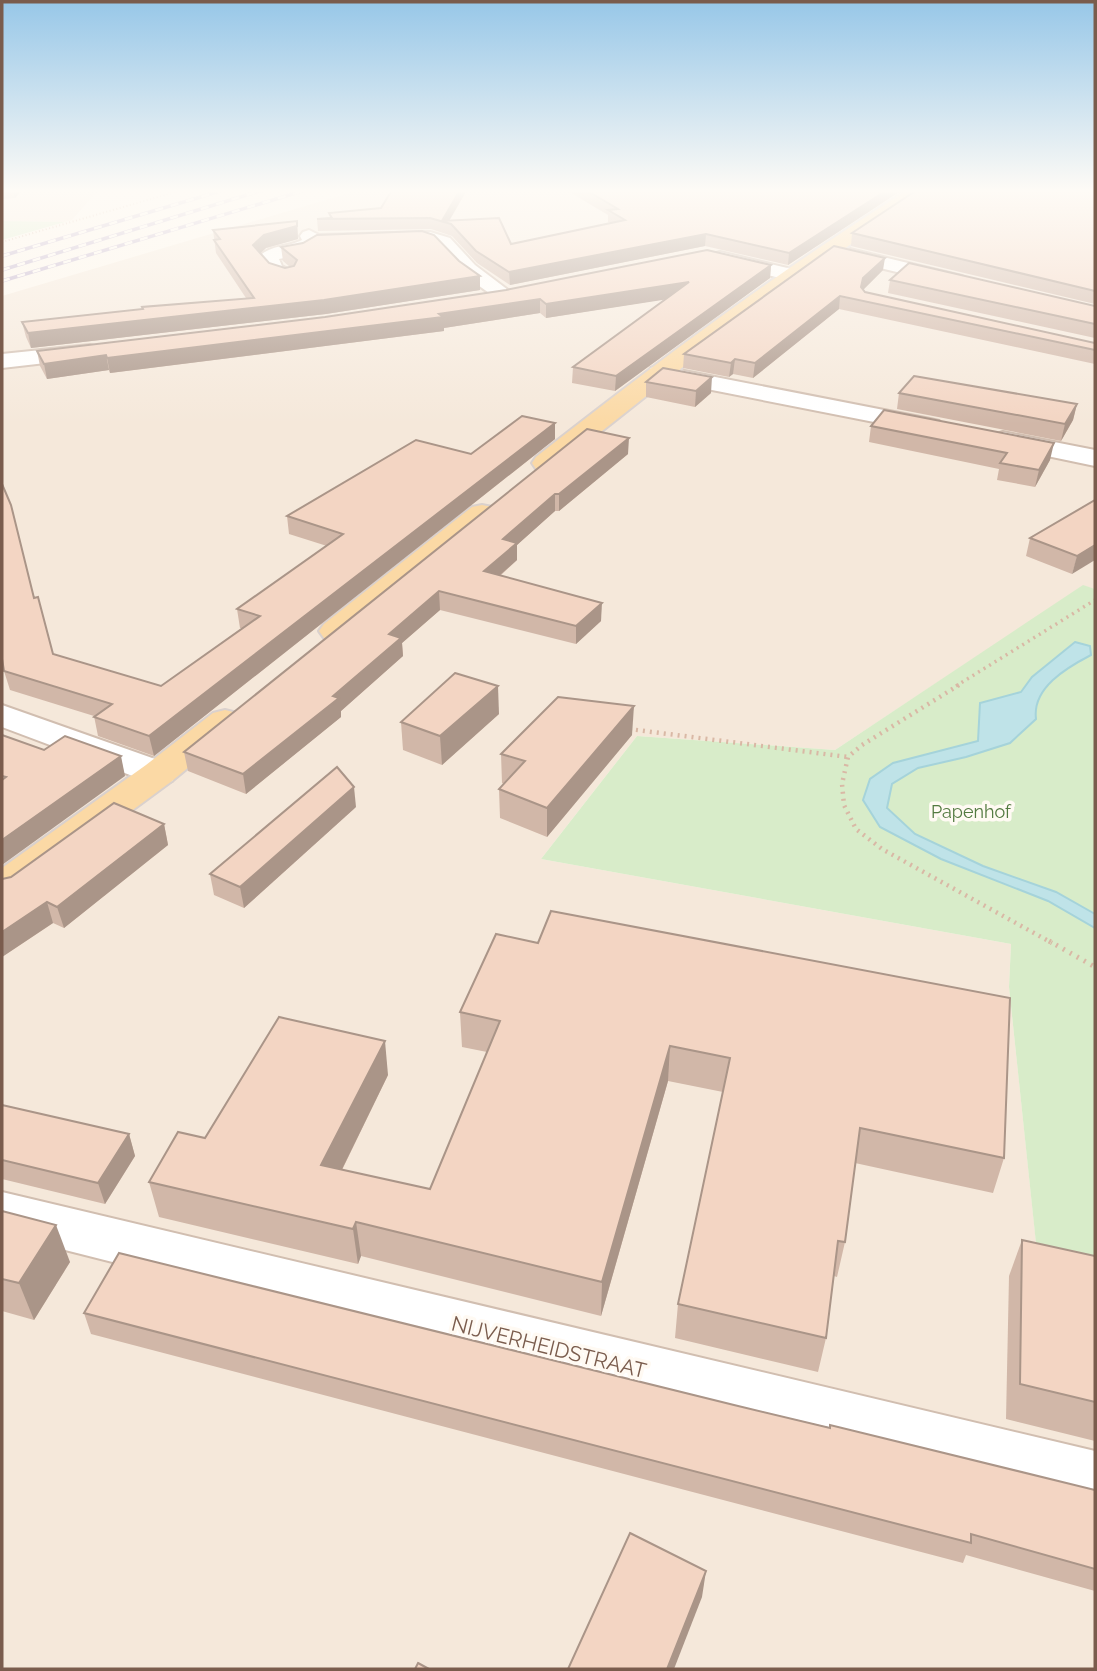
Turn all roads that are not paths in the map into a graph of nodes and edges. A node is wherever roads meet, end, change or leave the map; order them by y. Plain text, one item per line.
1 (273, 268) edge
2 (467, 268) edge
3 (762, 268) edge
4 (802, 268) edge
5 (900, 268) edge
6 (905, 268) edge
7 (286, 274) edge
8 (793, 275) junction
9 (885, 283) dead end
10 (976, 285) edge
11 (531, 291) edge
12 (506, 296) junction
13 (482, 300) edge
14 (112, 349) edge
15 (2, 360) edge
16 (657, 373) junction
17 (958, 431) edge
18 (986, 436) edge
19 (1095, 458) edge
20 (530, 475) edge
21 (498, 501) edge
22 (317, 646) edge
23 (243, 705) edge
24 (2, 715) edge
25 (159, 773) junction
26 (2, 887) edge
27 (2, 1213) edge
28 (1095, 1481) edge

1 - 7 street
2 - 12 street
3 - 8 street
4 - 8 main road
5 - 9 street
6 - 10 street
8 - 16 main road
11 - 12 street
12 - 13 street
14 - 15 street
16 - 17 street
16 - 20 main road
18 - 19 street
21 - 22 main road
23 - 25 main road
24 - 25 street
25 - 26 main road
27 - 28 street, NIJVERHEIDSTRAAT

